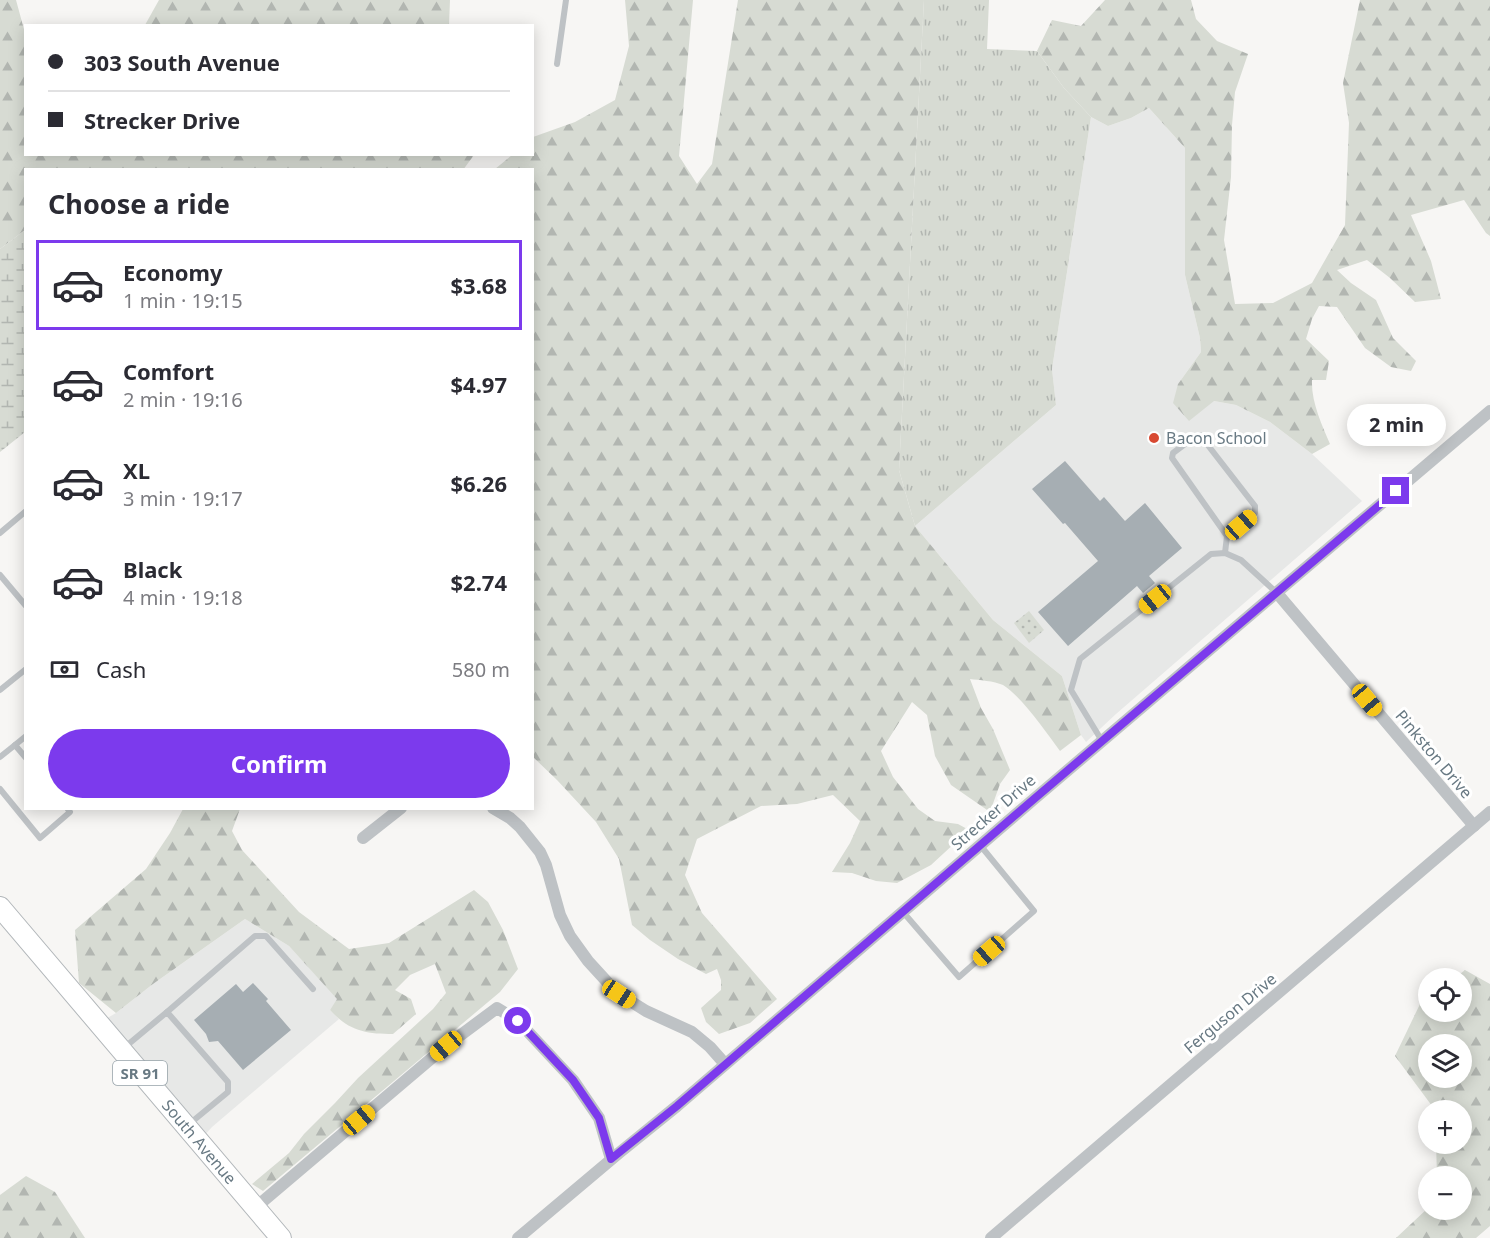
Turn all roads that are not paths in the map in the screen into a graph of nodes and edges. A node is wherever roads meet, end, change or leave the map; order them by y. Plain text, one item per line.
1 (566, 0) edge
2 (558, 64) dead end
3 (1490, 411) edge
4 (24, 513) edge
5 (0, 533) edge
6 (1227, 537) junction
7 (1226, 553) junction
8 (0, 575) edge
9 (1277, 593) junction
10 (24, 604) edge
11 (24, 671) edge
12 (0, 690) edge
13 (24, 738) edge
14 (1102, 741) junction
15 (15, 745) junction
16 (24, 756) edge
17 (0, 757) edge
18 (0, 789) edge
19 (68, 810) edge
20 (398, 810) edge
21 (496, 810) edge
22 (1490, 812) edge
23 (1474, 826) junction
24 (363, 838) dead end
25 (980, 845) junction
26 (0, 907) edge
27 (903, 912) junction
28 (313, 989) dead end
29 (167, 1012) junction
30 (121, 1050) junction
31 (725, 1064) junction
32 (185, 1127) junction
33 (611, 1159) junction
34 (255, 1208) junction
35 (280, 1238) edge
36 (518, 1238) edge
37 (991, 1238) edge

1 - 2 lane
3 - 9 street, Strecker Drive
4 - 5 lane
6 - 6 lane
6 - 7 lane
7 - 9 lane
7 - 14 lane
8 - 10 lane
9 - 14 street, Strecker Drive
9 - 23 street, Pinkston Drive
11 - 12 lane
13 - 15 lane
14 - 25 street, Strecker Drive
15 - 16 lane
15 - 17 lane
18 - 19 lane
20 - 24 street
21 - 31 street
22 - 23 street, Ferguson Drive
23 - 37 street, Ferguson Drive
25 - 27 street, Strecker Drive
25 - 27 lane
26 - 30 main road, South Avenue / SR 91
27 - 31 street, Strecker Drive
28 - 29 lane
29 - 30 lane
29 - 32 lane
30 - 32 main road, South Avenue / SR 91
31 - 33 street, Strecker Drive
32 - 34 main road, South Avenue / SR 91
33 - 34 street
33 - 36 street, Strecker Drive
34 - 35 main road, South Avenue / SR 91

